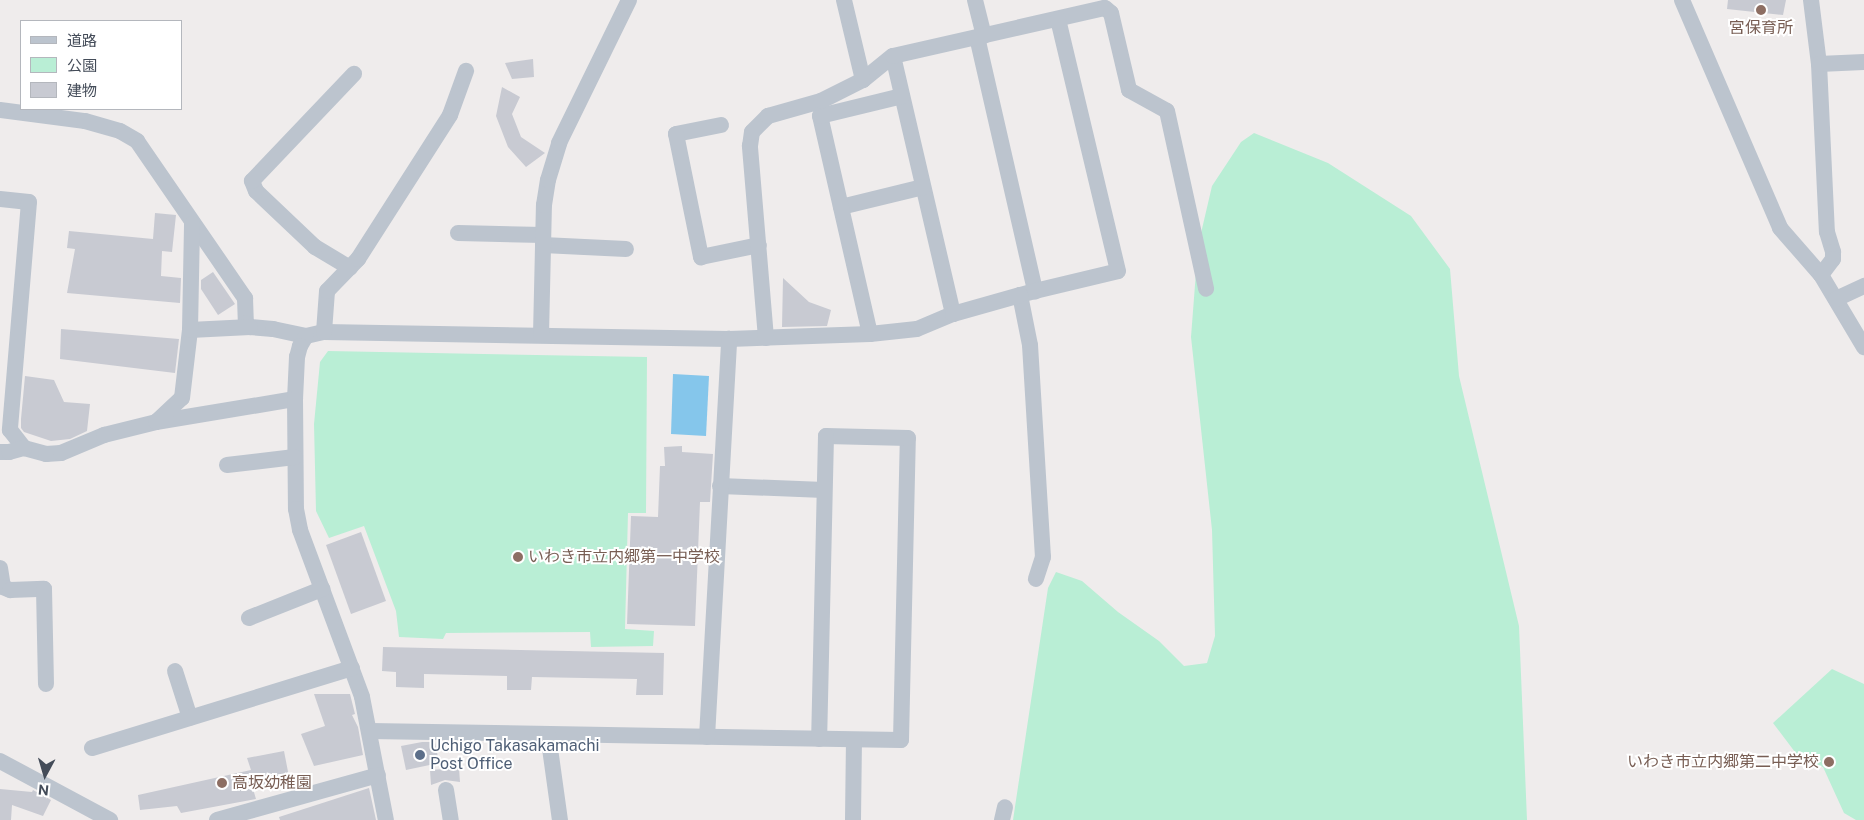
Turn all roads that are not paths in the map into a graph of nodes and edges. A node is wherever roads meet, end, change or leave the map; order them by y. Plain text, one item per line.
1 (629, 0) edge
2 (844, 0) edge
3 (975, 0) edge
4 (1682, 0) edge
5 (1810, 0) edge
6 (1092, 5) edge
7 (1058, 19) junction
8 (980, 36) junction
9 (893, 56) junction
10 (1864, 62) edge
11 (1819, 64) junction
12 (466, 72) dead end
13 (354, 74) dead end
14 (863, 80) junction
15 (902, 96) junction
16 (0, 110) edge
17 (721, 125) dead end
18 (923, 187) junction
19 (0, 199) edge
20 (841, 207) junction
21 (192, 224) junction
22 (458, 233) dead end
23 (543, 240) junction
24 (759, 245) junction
25 (626, 248) dead end
26 (350, 268) junction
27 (1821, 275) junction
28 (1864, 286) edge
29 (1206, 289) dead end
30 (1027, 293) junction
31 (1836, 299) junction
32 (953, 314) junction
33 (250, 328) junction
34 (190, 330) junction
35 (324, 332) junction
36 (870, 334) junction
37 (541, 335) junction
38 (306, 336) junction
39 (766, 338) junction
40 (729, 339) junction
41 (1864, 347) edge
42 (295, 399) junction
43 (156, 422) junction
44 (5, 429) edge
45 (24, 448) junction
46 (0, 452) edge
47 (296, 457) junction
48 (227, 465) dead end
49 (720, 486) junction
50 (824, 490) junction
51 (0, 568) edge
52 (1036, 579) dead end
53 (322, 589) junction
54 (249, 618) dead end
55 (352, 668) junction
56 (175, 671) dead end
57 (46, 684) dead end
58 (190, 718) junction
59 (370, 731) junction
60 (548, 734) junction
61 (706, 737) junction
62 (818, 739) junction
63 (854, 740) junction
64 (92, 748) dead end
65 (0, 761) edge
66 (378, 775) junction
67 (446, 790) dead end
68 (110, 820) edge
69 (217, 820) edge
70 (386, 820) edge
71 (451, 820) edge
72 (560, 820) edge
73 (853, 820) edge

1 - 23 street
2 - 14 street
3 - 8 street
4 - 27 street
5 - 11 street
6 - 7 street
6 - 29 street
7 - 8 street
7 - 30 street
8 - 9 street
8 - 30 street
9 - 14 street
9 - 15 street
10 - 11 street
11 - 27 street
12 - 26 street
13 - 26 street
14 - 24 street
15 - 18 street
15 - 20 street
16 - 21 street
17 - 24 street
18 - 20 street
18 - 32 street
19 - 44 street
20 - 36 street
21 - 33 street
21 - 34 street
22 - 23 street
23 - 25 street
23 - 37 street
24 - 39 street
26 - 35 street
27 - 31 street
28 - 31 street
30 - 32 street
30 - 52 street
31 - 41 street
32 - 36 street
33 - 34 street
33 - 38 street
34 - 43 street
35 - 37 street
35 - 38 street
36 - 39 street
37 - 40 street
38 - 42 street
39 - 40 street
40 - 49 street
42 - 43 street
42 - 47 street
43 - 45 street
44 - 45 street
45 - 46 street
47 - 48 street
47 - 53 street
49 - 50 street
49 - 61 street
50 - 62 street
50 - 63 street
51 - 57 street
53 - 54 street
53 - 55 street
55 - 58 street
55 - 59 street
56 - 58 street
58 - 64 street
59 - 60 street
59 - 66 street
60 - 61 street
60 - 72 street
61 - 62 street
62 - 63 street
63 - 73 street
65 - 68 street
66 - 69 street
66 - 70 street
67 - 71 street

